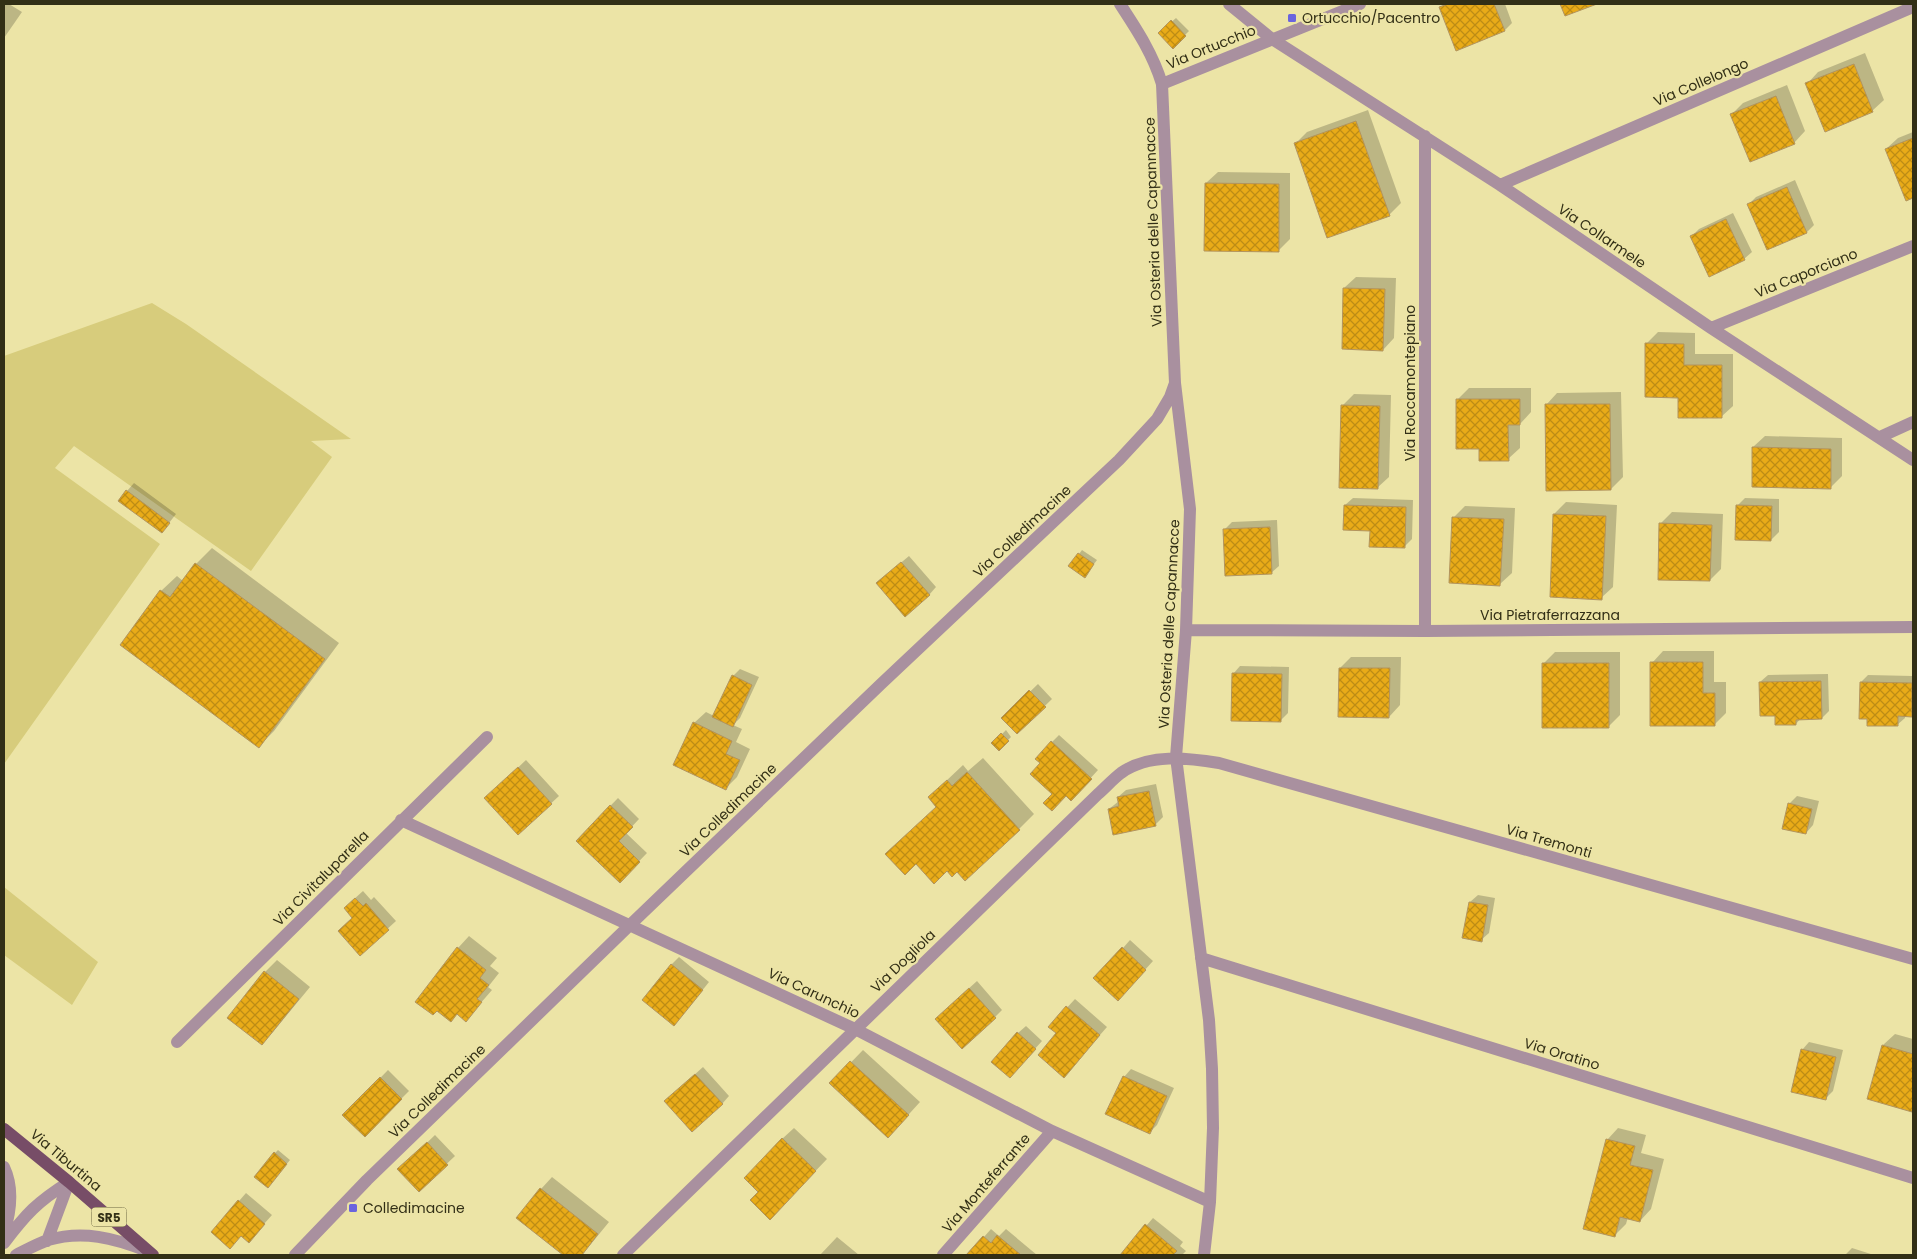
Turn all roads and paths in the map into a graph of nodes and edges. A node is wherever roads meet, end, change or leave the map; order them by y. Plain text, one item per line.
1 (1120, 4) edge
2 (1228, 4) edge
3 (1360, 4) edge
4 (1913, 7) edge
5 (1272, 39) junction
6 (1162, 84) junction
7 (1425, 136) junction
8 (1500, 186) junction
9 (1913, 246) edge
10 (1711, 328) junction
11 (1175, 383) junction
12 (1913, 422) edge
13 (1880, 437) junction
14 (1913, 460) edge
15 (1913, 628) edge
16 (1186, 630) junction
17 (1425, 631) junction
18 (487, 737) dead end
19 (1176, 757) junction
20 (401, 820) junction
21 (630, 925) junction
22 (1201, 958) junction
23 (1913, 960) edge
24 (855, 1029) junction
25 (177, 1042) dead end
26 (4, 1129) edge
27 (1052, 1131) junction
28 (4, 1167) edge
29 (1913, 1178) edge
30 (69, 1182) junction
31 (1210, 1202) junction
32 (4, 1232) edge
33 (47, 1241) junction
34 (4, 1243) edge
35 (151, 1253) edge
36 (16, 1255) edge
37 (295, 1255) edge
38 (623, 1255) edge
39 (943, 1255) edge
40 (1204, 1255) edge

1 - 6 street, Via Osteria delle Capannacce
2 - 5 street, Via Ortucchio
3 - 5 street, Via Ortucchio
4 - 8 street, Via Collelongo
5 - 6 street, Via Ortucchio
5 - 7 street, Via Collarmele
6 - 11 street, Via Osteria delle Capannacce
7 - 8 street, Via Collarmele
7 - 17 street, Via Roccamontepiano
8 - 10 street, Via Collarmele
9 - 10 street, Via Caporciano
10 - 13 street, Via Collarmele
11 - 16 street, Via Osteria delle Capannacce
11 - 21 street, Via Colledimacine
12 - 13 street
13 - 14 street, Via Collarmele
15 - 17 street, Via Pietraferrazzana
16 - 17 street, Via Pietraferrazzana
16 - 19 street, Via Osteria delle Capannacce
18 - 20 street, Via Civitaluparella
19 - 22 street, Via Osteria delle Capannacce
19 - 23 street, Via Tremonti
19 - 24 street, Via Dogliola
20 - 21 street, Via Carunchio
20 - 25 street, Via Civitaluparella
21 - 24 street, Via Carunchio
21 - 37 street, Via Colledimacine
22 - 29 street, Via Oratino
22 - 31 street, Via Osteria delle Capannacce
24 - 27 street, Via Carunchio
24 - 38 street, Via Dogliola
26 - 30 main road, Via Tiburtina / SR5
27 - 31 street, Via Carunchio
27 - 39 street, Via Monteferrante
28 - 32 street
30 - 33 street
30 - 34 street
30 - 35 main road, Via Tiburtina / SR5
31 - 40 street, Via Osteria delle Capannacce
33 - 35 street
33 - 36 street

